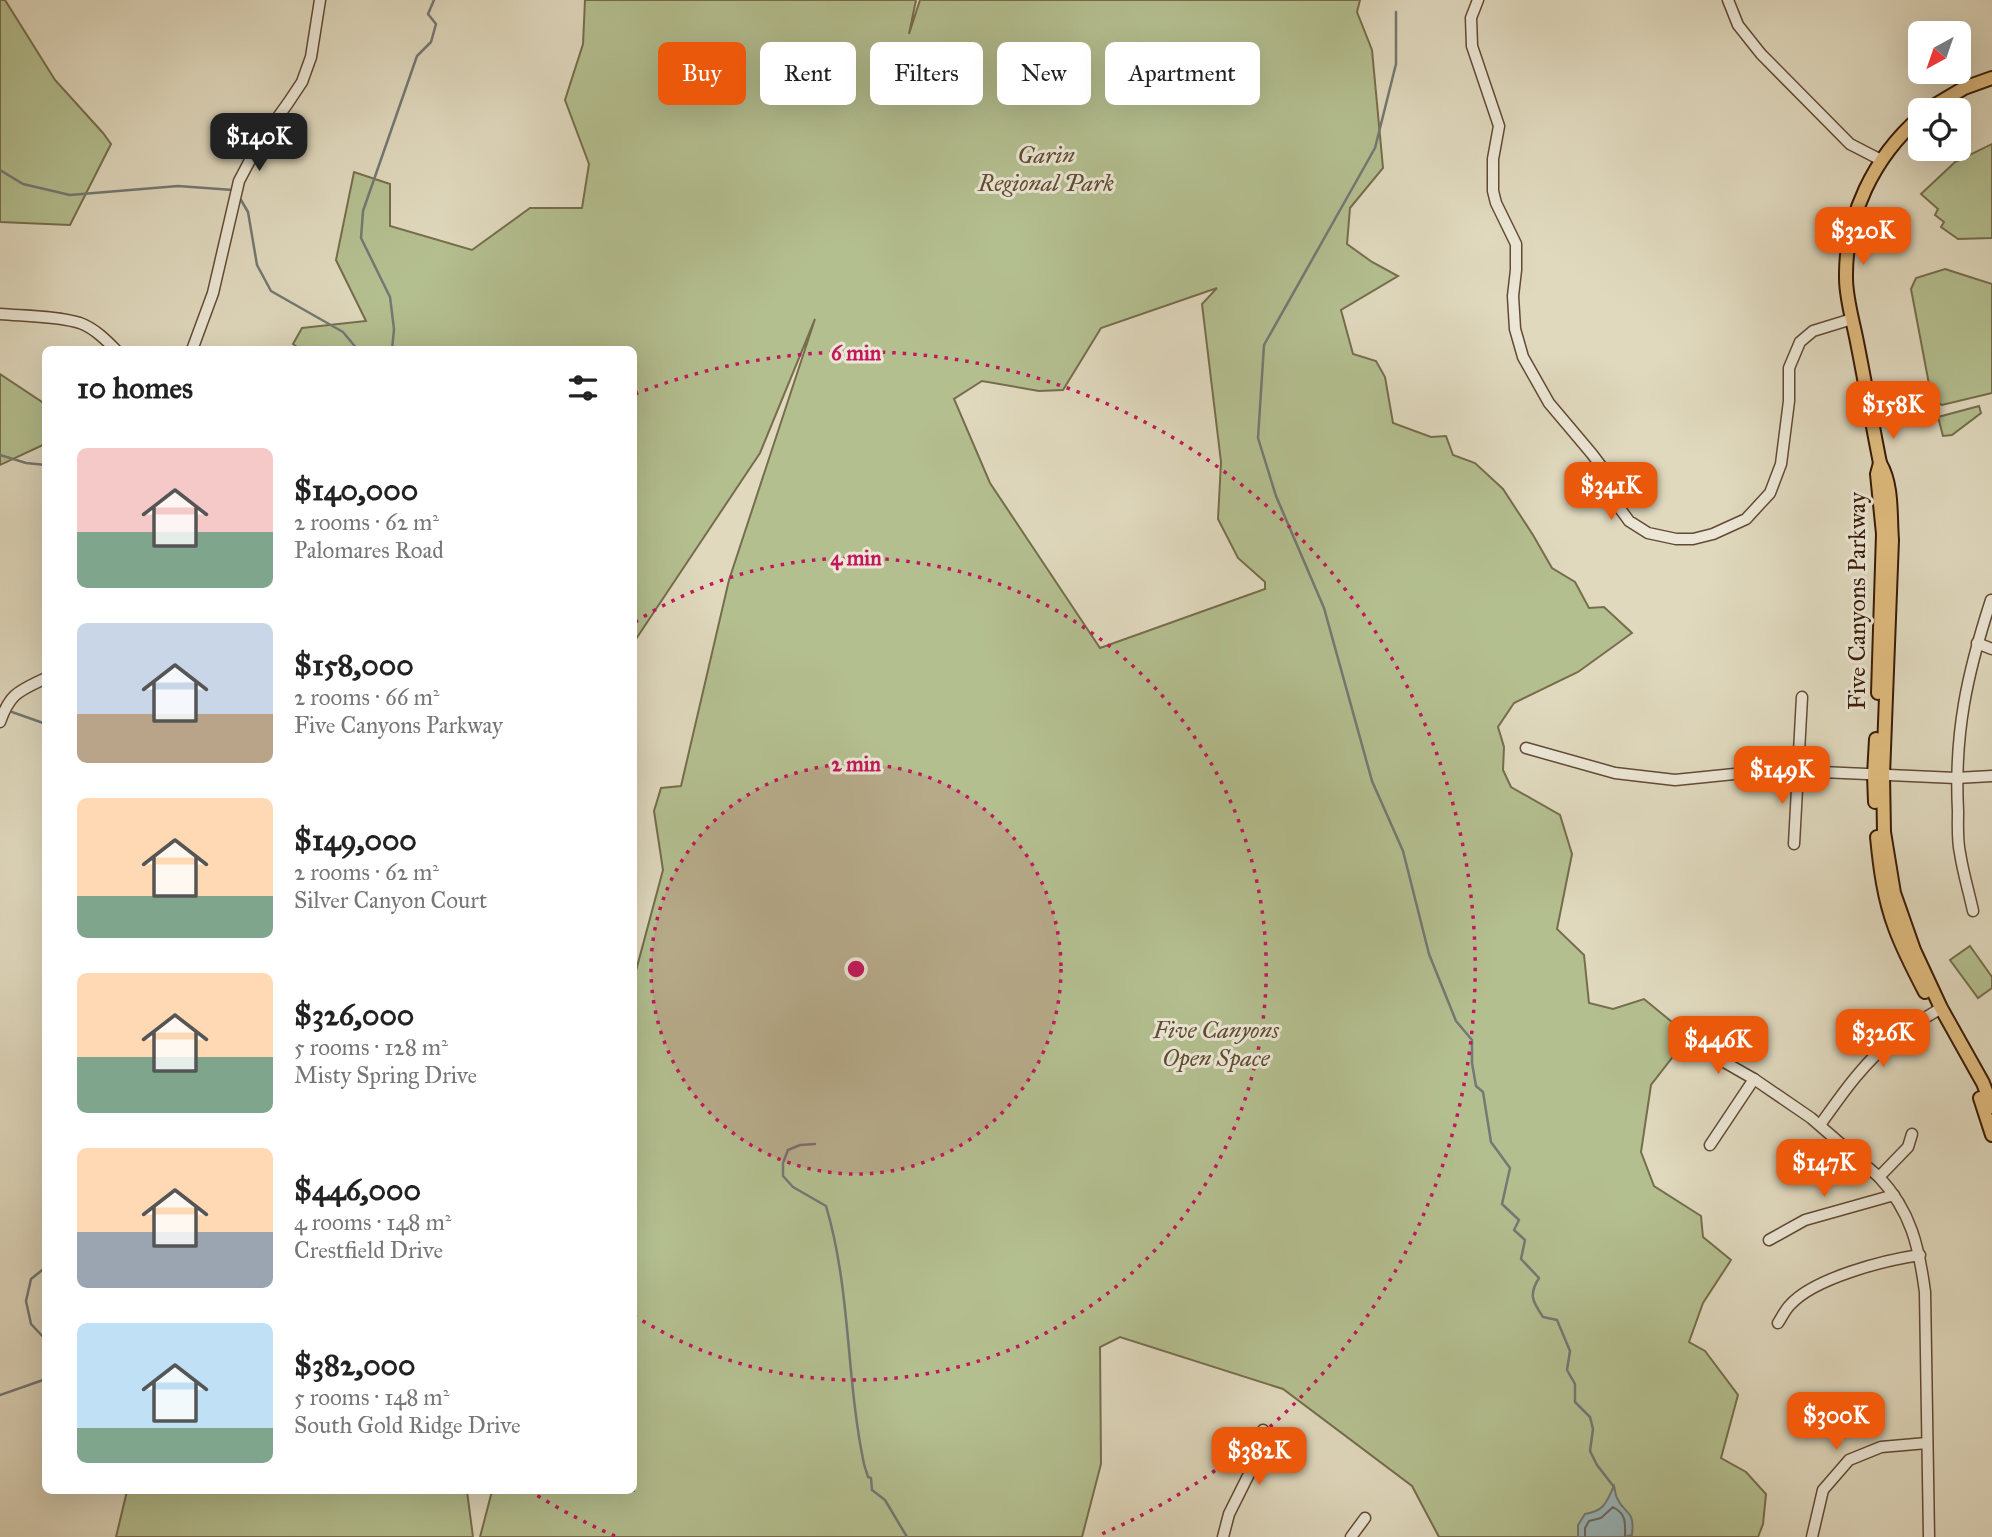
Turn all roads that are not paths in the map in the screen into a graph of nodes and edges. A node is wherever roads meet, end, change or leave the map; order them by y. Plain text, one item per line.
1 (320, 0) edge
2 (1478, 0) edge
3 (1728, 0) edge
4 (1992, 78) edge
5 (1947, 98) edge
6 (1908, 127) edge
7 (1881, 160) junction
8 (0, 314) edge
9 (1852, 319) junction
10 (112, 346) edge
11 (194, 346) edge
12 (1991, 600) edge
13 (1977, 643) junction
14 (1992, 649) edge
15 (42, 680) edge
16 (1802, 697) dead end
17 (0, 722) edge
18 (1526, 748) dead end
19 (1799, 771) junction
20 (1878, 775) junction
21 (1992, 776) edge
22 (1956, 778) junction
23 (1794, 844) dead end
24 (1973, 911) dead end
25 (1939, 1010) junction
26 (1698, 1047) dead end
27 (1754, 1079) junction
28 (1992, 1107) edge
29 (1819, 1125) junction
30 (1912, 1134) dead end
31 (1992, 1135) edge
32 (1710, 1145) dead end
33 (1879, 1177) junction
34 (1894, 1195) junction
35 (1769, 1240) dead end
36 (1920, 1255) junction
37 (1778, 1323) dead end
38 (1264, 1430) dead end
39 (1927, 1443) junction
40 (1365, 1518) dead end
41 (1223, 1537) edge
42 (1351, 1537) edge
43 (1811, 1537) edge
44 (1929, 1537) edge

1 - 11 street
2 - 9 street
3 - 7 street
4 - 5 main road
6 - 7 main road, Five Canyons Parkway
7 - 9 main road, Five Canyons Parkway
8 - 10 street
9 - 20 main road, Five Canyons Parkway
12 - 13 street
13 - 14 street
13 - 22 street
15 - 17 street
16 - 19 street
18 - 19 street
19 - 20 street
19 - 23 street
20 - 22 street
20 - 25 main road, Five Canyons Parkway
21 - 22 street
22 - 24 street
25 - 28 main road, Five Canyons Parkway
25 - 29 street
25 - 31 main road, Five Canyons Parkway
26 - 27 street
27 - 29 street
27 - 32 street
29 - 33 street
30 - 33 street
33 - 34 street
34 - 35 street
34 - 36 street
36 - 37 street
36 - 39 street
38 - 41 street
39 - 43 street
39 - 44 street
40 - 42 street

